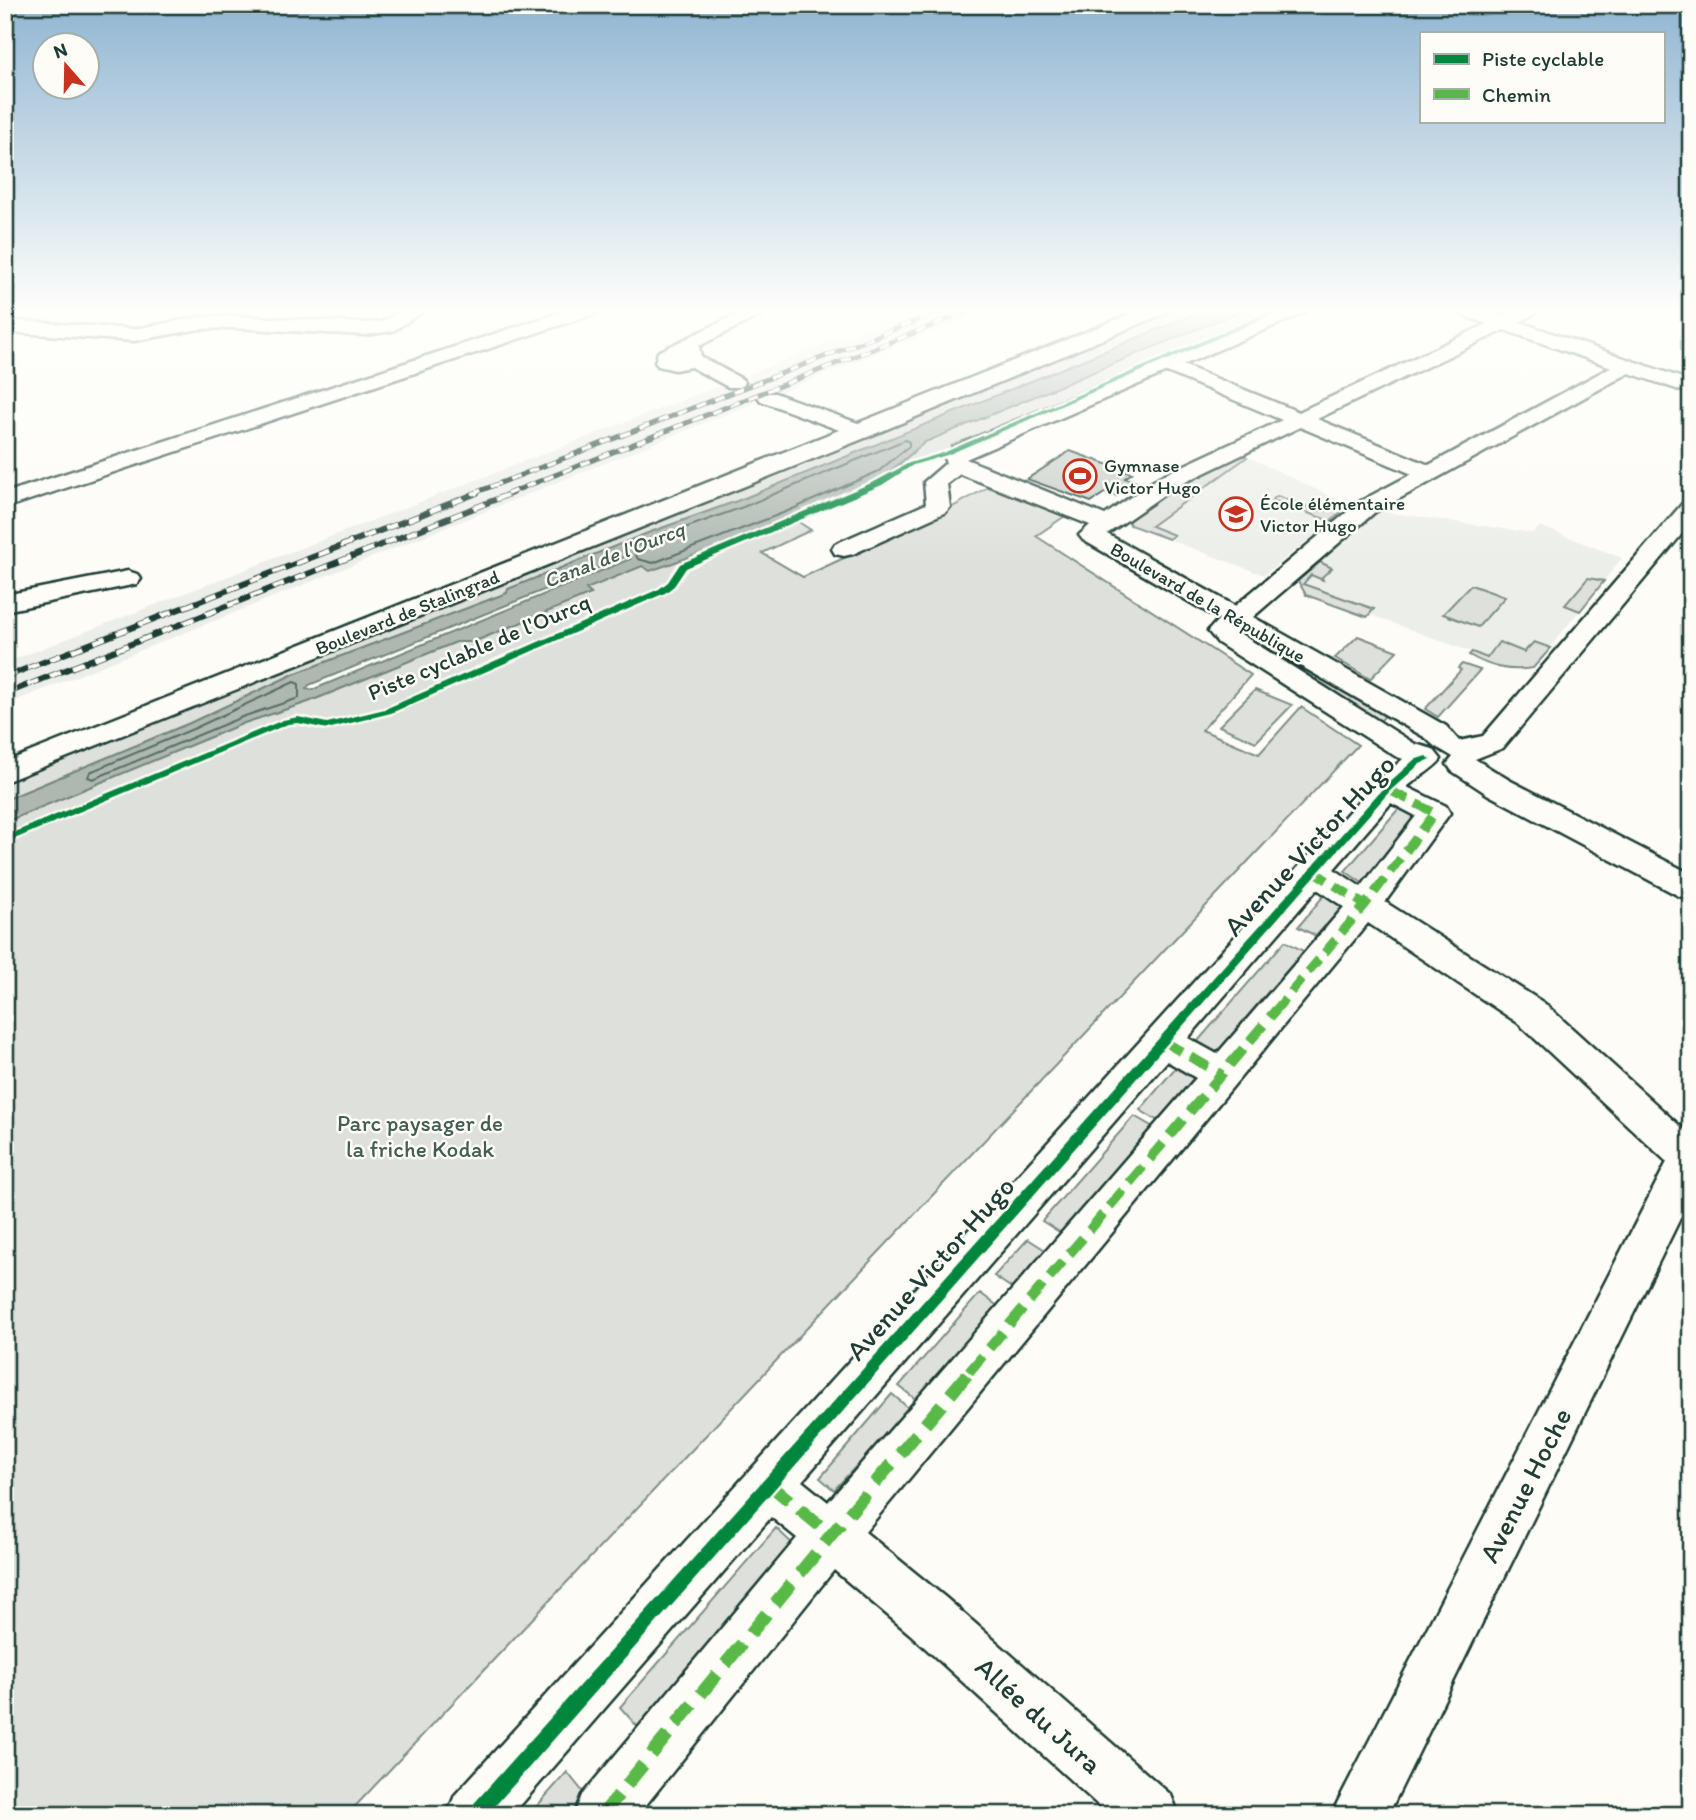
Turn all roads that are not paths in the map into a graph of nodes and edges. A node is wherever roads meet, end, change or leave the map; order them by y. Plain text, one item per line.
1 (332, 394) edge
2 (953, 394) edge
3 (1098, 394) edge
4 (1238, 394) edge
5 (1353, 394) edge
6 (1576, 394) edge
7 (768, 397) dead end
8 (1300, 419) junction
9 (862, 431) junction
10 (958, 465) junction
11 (1430, 473) junction
12 (5, 501) edge
13 (1691, 508) edge
14 (1099, 529) junction
15 (844, 549) dead end
16 (128, 579) dead end
17 (5, 603) edge
18 (1228, 625) junction
19 (1444, 754) junction
20 (5, 773) edge
21 (1387, 789) junction
22 (1313, 871) junction
23 (1691, 888) edge
24 (1365, 905) junction
25 (1163, 1041) junction
26 (1222, 1075) junction
27 (1690, 1158) edge
28 (769, 1484) junction
29 (831, 1535) junction
30 (475, 1815) edge
31 (602, 1815) edge
32 (1150, 1815) edge
33 (1359, 1815) edge

1 - 12 street
2 - 9 street, Boulevard de Stalingrad
3 - 10 street
4 - 8 street
5 - 8 street
6 - 11 street
7 - 9 street
8 - 11 street
8 - 14 street
9 - 20 street, Boulevard de Stalingrad
10 - 14 street, Boulevard de la République
10 - 15 street
11 - 18 street
13 - 19 street, Avenue Victor Hugo
14 - 18 street
16 - 17 street
18 - 19 street
19 - 21 street, Avenue Victor Hugo
19 - 23 street
21 - 22 street, Avenue Victor Hugo
21 - 24 street, Avenue Victor Hugo
22 - 24 street
22 - 25 street, Avenue Victor Hugo
24 - 26 street, Avenue Victor Hugo
24 - 27 street
25 - 26 street
25 - 28 street, Avenue Victor Hugo
26 - 29 street, Avenue Victor Hugo
27 - 33 street, Avenue Hoche
28 - 29 street, Allée du Jura
28 - 30 street, Avenue Victor Hugo
29 - 31 street, Avenue Victor Hugo
29 - 32 street, Allée du Jura

